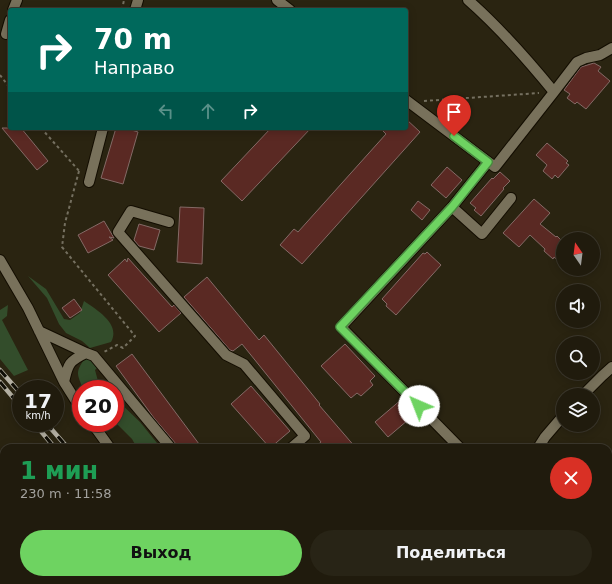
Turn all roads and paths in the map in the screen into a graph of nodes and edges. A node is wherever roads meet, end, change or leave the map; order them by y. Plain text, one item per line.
1 (277, 0) edge
2 (468, 0) edge
3 (287, 8) edge
4 (8, 27) edge
5 (6, 34) dead end
6 (612, 48) edge
7 (0, 75) edge
8 (8, 85) edge
9 (554, 92) junction
10 (408, 101) edge
11 (43, 130) edge
12 (102, 130) edge
13 (488, 162) junction
14 (79, 171) junction
15 (89, 182) joint
16 (511, 198) dead end
17 (452, 207) junction
18 (169, 222) dead end
19 (0, 260) edge
20 (38, 331) junction
21 (90, 355) junction
22 (612, 367) edge
23 (63, 380) edge
24 (64, 382) joint
25 (590, 388) edge
26 (72, 395) edge
27 (556, 424) edge
28 (98, 432) edge
29 (107, 444) edge
30 (168, 444) edge
31 (296, 444) edge
32 (456, 444) edge
33 (541, 444) edge

1 - 3 street
2 - 9 street
4 - 5 street
6 - 9 street
7 - 8 path
9 - 10 path
9 - 13 street
10 - 13 street
11 - 14 path
12 - 15 street
13 - 17 street
14 - 15 path
14 - 21 path
16 - 17 street
17 - 32 street
18 - 31 street
19 - 20 street
20 - 21 street
20 - 23 street
21 - 24 street
21 - 30 street
22 - 25 street
24 - 26 street
27 - 33 street
28 - 29 street

